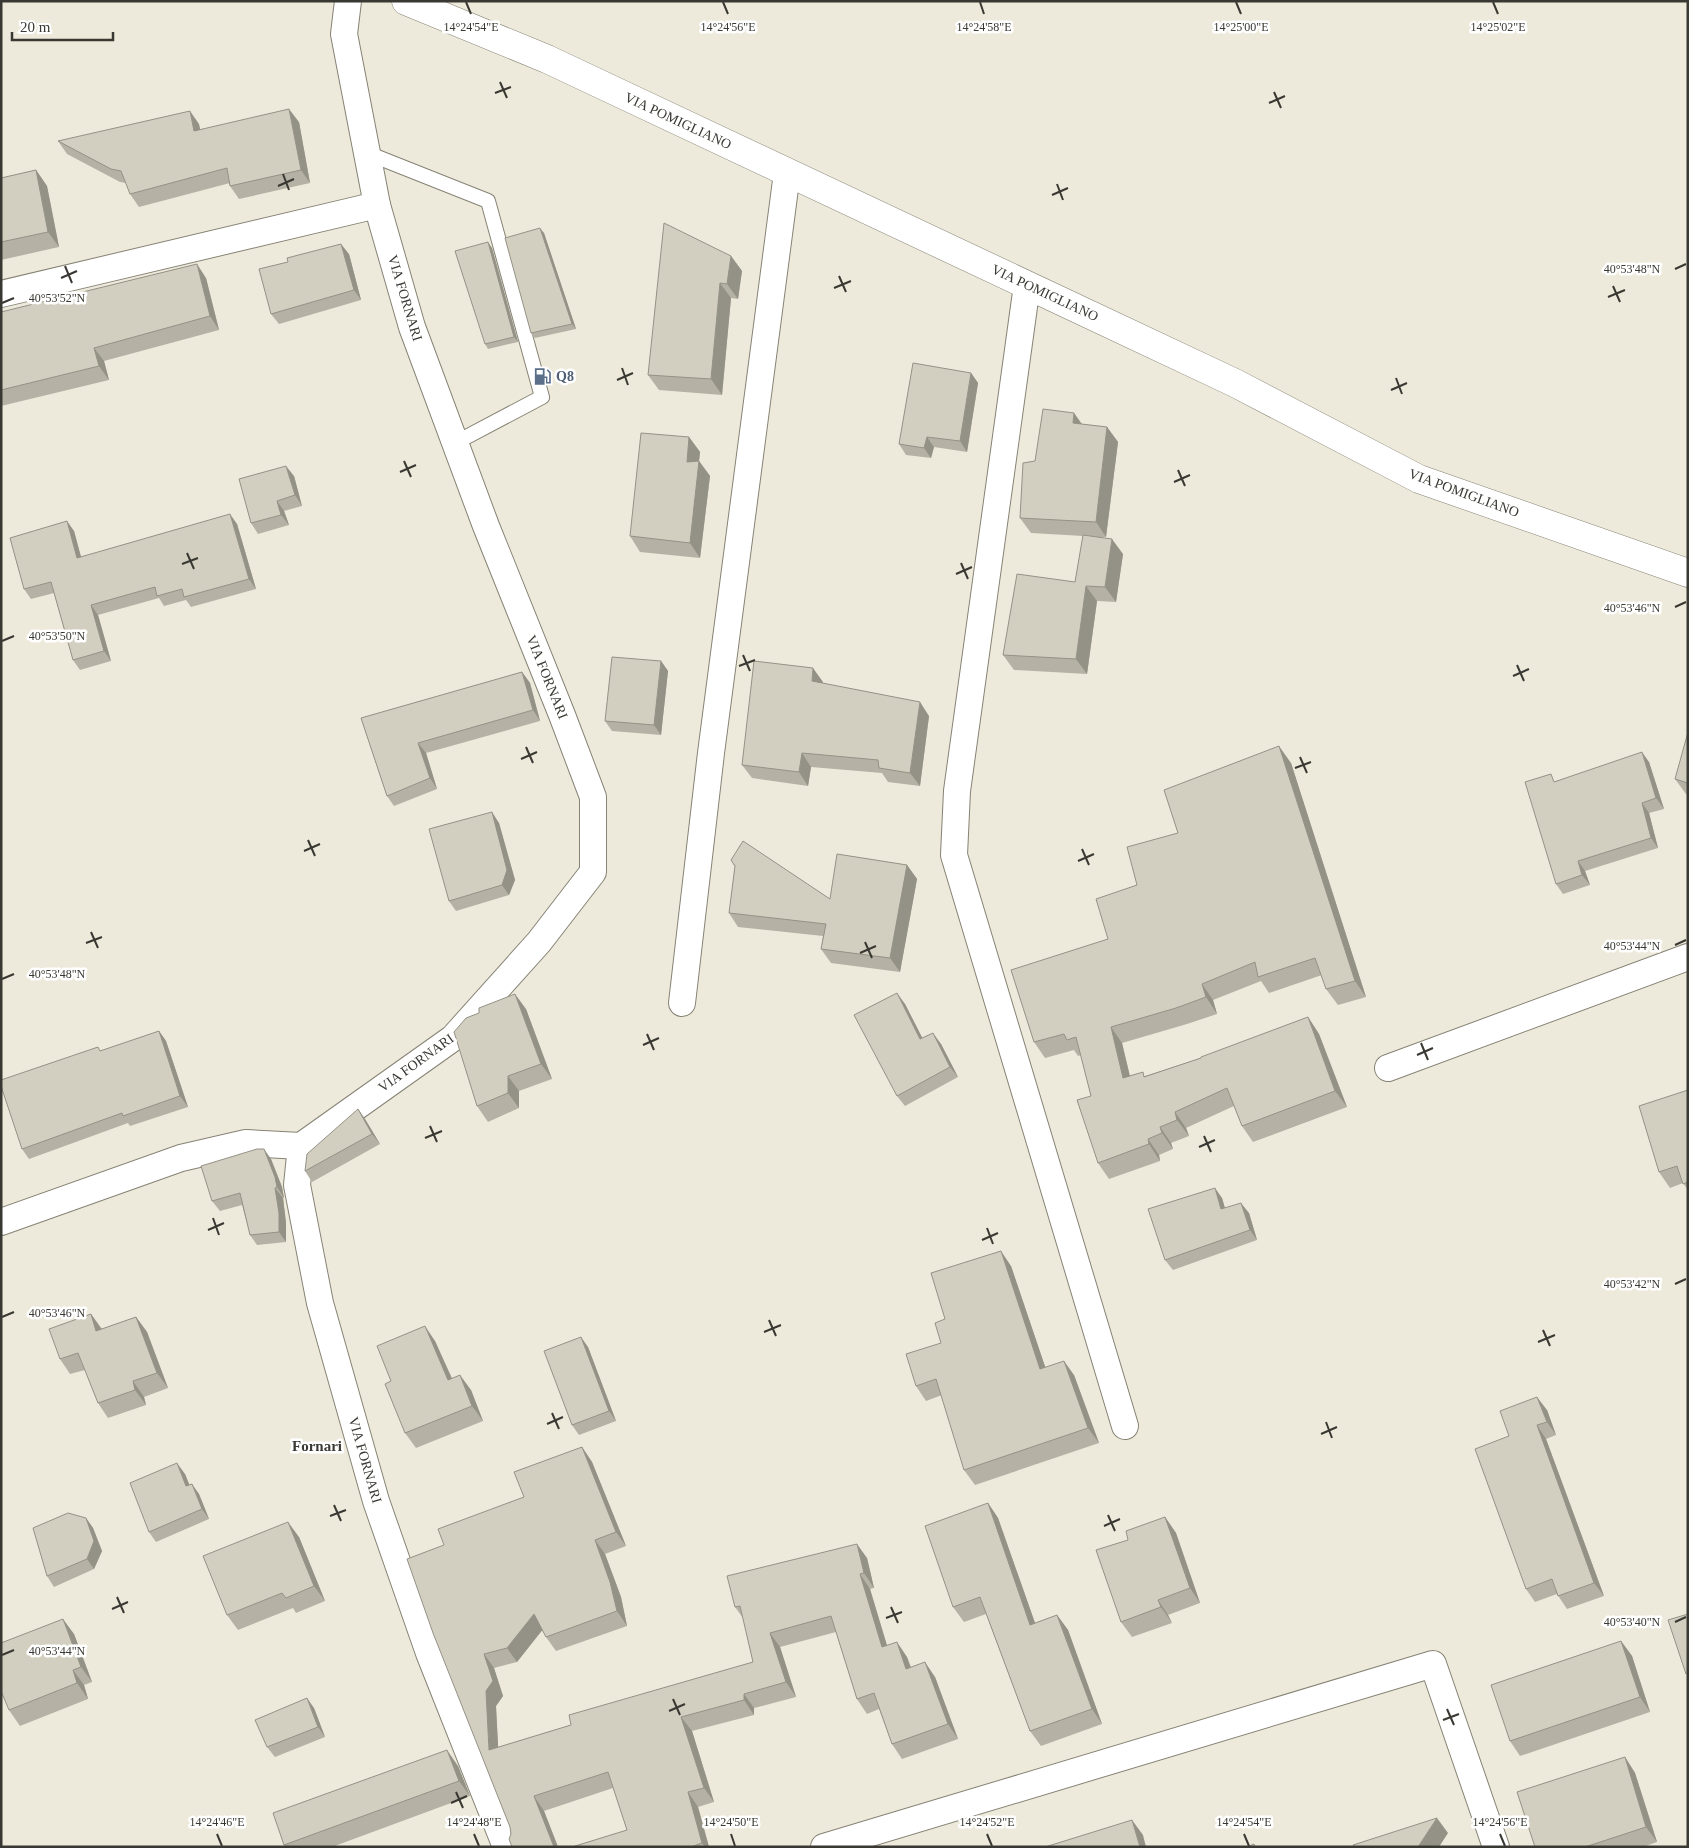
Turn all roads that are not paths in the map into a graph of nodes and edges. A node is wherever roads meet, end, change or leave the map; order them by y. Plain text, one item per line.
1 (348, 1) edge
2 (406, 1) edge
3 (367, 153) junction
4 (788, 172) junction
5 (377, 205) junction
6 (1027, 285) junction
7 (1, 294) edge
8 (455, 443) junction
9 (1688, 573) edge
10 (1688, 957) edge
11 (682, 1002) dead end
12 (1388, 1068) dead end
13 (301, 1146) junction
14 (1, 1222) edge
15 (1125, 1426) dead end
16 (506, 1847) edge
17 (824, 1847) edge
18 (1496, 1847) edge

1 - 3 street, VIA FORNARI
2 - 4 street, VIA POMIGLIANO
3 - 5 street, VIA FORNARI
3 - 8 lane
4 - 6 street, VIA POMIGLIANO
4 - 11 street
5 - 7 street
5 - 8 street, VIA FORNARI
6 - 9 street, VIA POMIGLIANO
6 - 15 street
8 - 13 street, VIA FORNARI
10 - 12 street
13 - 14 street
13 - 16 street, VIA FORNARI
17 - 18 street

